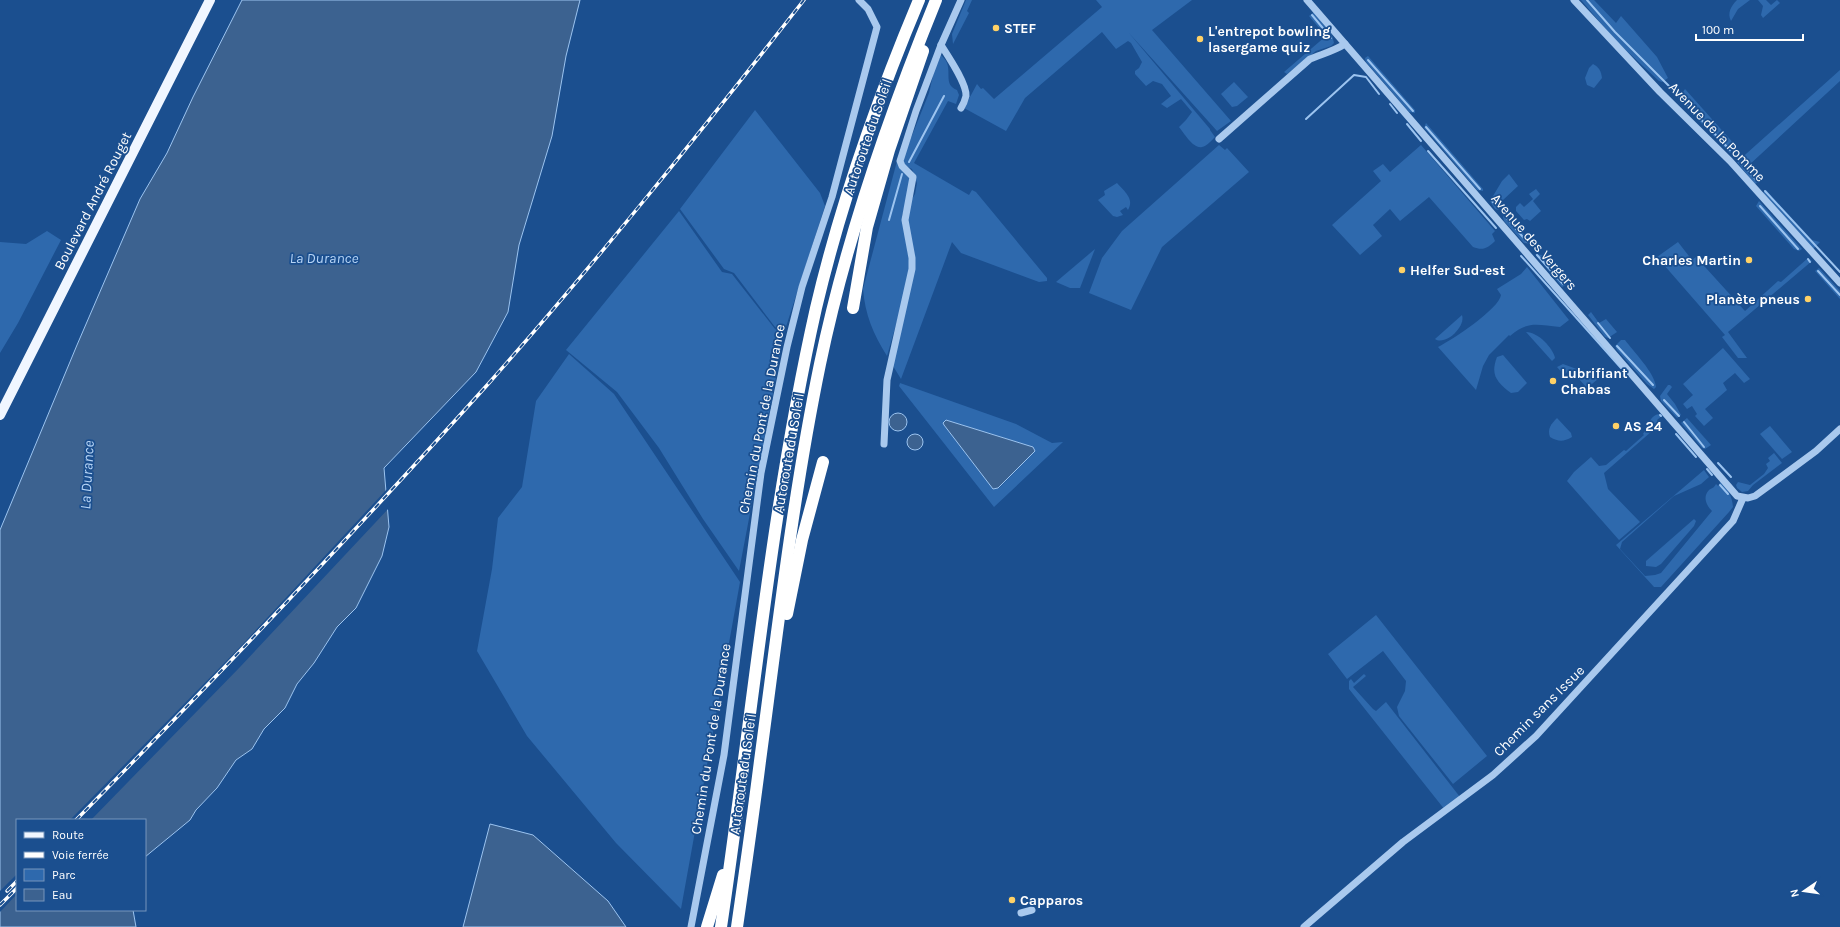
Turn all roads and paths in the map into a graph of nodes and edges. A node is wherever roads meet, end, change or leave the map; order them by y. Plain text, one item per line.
1 (210, 0) edge
2 (859, 0) edge
3 (919, 0) edge
4 (938, 0) edge
5 (961, 0) edge
6 (1307, 0) edge
7 (1574, 0) edge
8 (1345, 44) junction
9 (941, 45) junction
10 (961, 108) dead end
11 (1219, 139) dead end
12 (1840, 282) edge
13 (853, 308) dead end
14 (0, 415) edge
15 (1840, 429) edge
16 (884, 444) dead end
17 (824, 462) dead end
18 (1743, 498) junction
19 (770, 687) junction
20 (733, 843) junction
21 (1032, 910) dead end
22 (1021, 913) dead end
23 (691, 927) edge
24 (707, 927) edge
25 (721, 927) edge
26 (737, 927) edge
27 (1304, 927) edge

1 - 14 main road, Boulevard André Rouget
2 - 23 street, Chemin du Pont de la Durance
3 - 20 highway, Autoroute du Soleil
4 - 13 highway
4 - 19 highway, Autoroute du Soleil
5 - 9 street
6 - 8 street, Avenue des Vergers
7 - 12 street, Avenue de la Pomme
8 - 11 street
8 - 18 street, Avenue des Vergers
9 - 10 street
9 - 16 street
15 - 18 street
17 - 19 highway
18 - 27 street, Chemin sans Issue
19 - 26 highway, Autoroute du Soleil
20 - 24 highway
20 - 25 highway, Autoroute du Soleil
21 - 22 street

